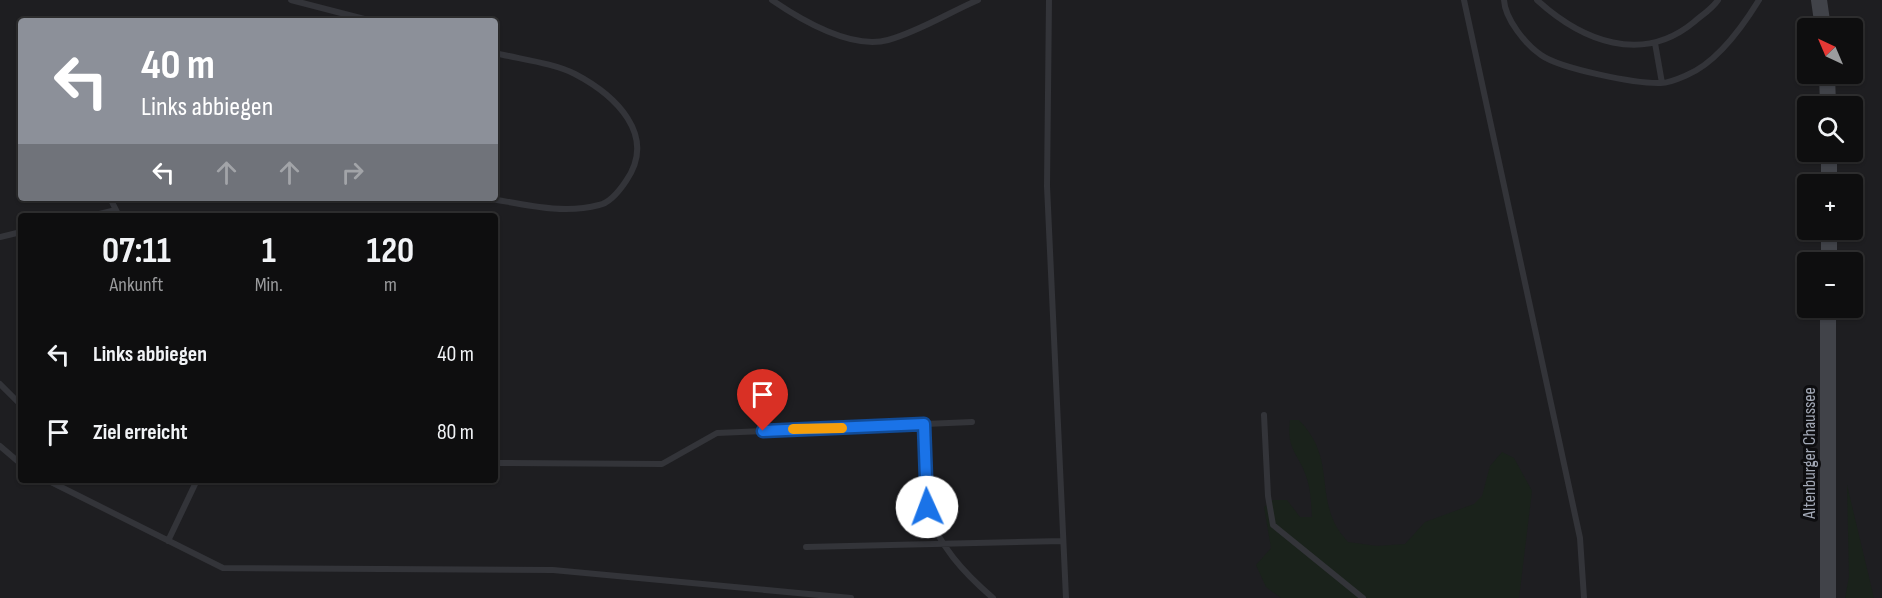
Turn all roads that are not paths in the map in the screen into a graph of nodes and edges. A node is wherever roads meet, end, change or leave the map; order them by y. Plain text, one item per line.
1 (291, 0) edge
2 (772, 0) edge
3 (978, 0) edge
4 (1049, 0) edge
5 (1464, 0) edge
6 (1504, 0) edge
7 (1537, 0) edge
8 (1718, 0) edge
9 (1759, 0) edge
10 (1819, 0) edge
11 (360, 18) edge
12 (1822, 18) edge
13 (1655, 44) junction
14 (498, 54) edge
15 (1662, 83) junction
16 (498, 200) edge
17 (18, 233) edge
18 (0, 237) edge
19 (1828, 318) edge
20 (0, 384) edge
21 (18, 402) edge
22 (1264, 415) dead end
23 (972, 422) dead end
24 (924, 424) junction
25 (0, 446) edge
26 (18, 461) edge
27 (498, 463) edge
28 (56, 483) edge
29 (196, 483) edge
30 (168, 540) junction
31 (1063, 541) junction
32 (943, 544) junction
33 (806, 547) dead end
34 (851, 598) edge
35 (993, 598) edge
36 (1066, 598) edge
37 (1363, 598) edge
38 (1584, 598) edge
39 (1828, 598) edge

1 - 11 lane
2 - 3 lane
4 - 31 lane
5 - 38 lane
6 - 15 lane
7 - 13 lane
8 - 13 lane
9 - 15 lane
10 - 12 main road
13 - 15 lane
14 - 16 lane
17 - 18 lane
19 - 39 main road, Altenburger Chaussee
20 - 21 lane
22 - 37 lane
23 - 24 lane
24 - 27 lane
24 - 32 lane
25 - 26 lane
28 - 30 lane
29 - 30 lane
30 - 34 lane
31 - 32 lane
31 - 36 lane
32 - 33 lane
32 - 35 lane

